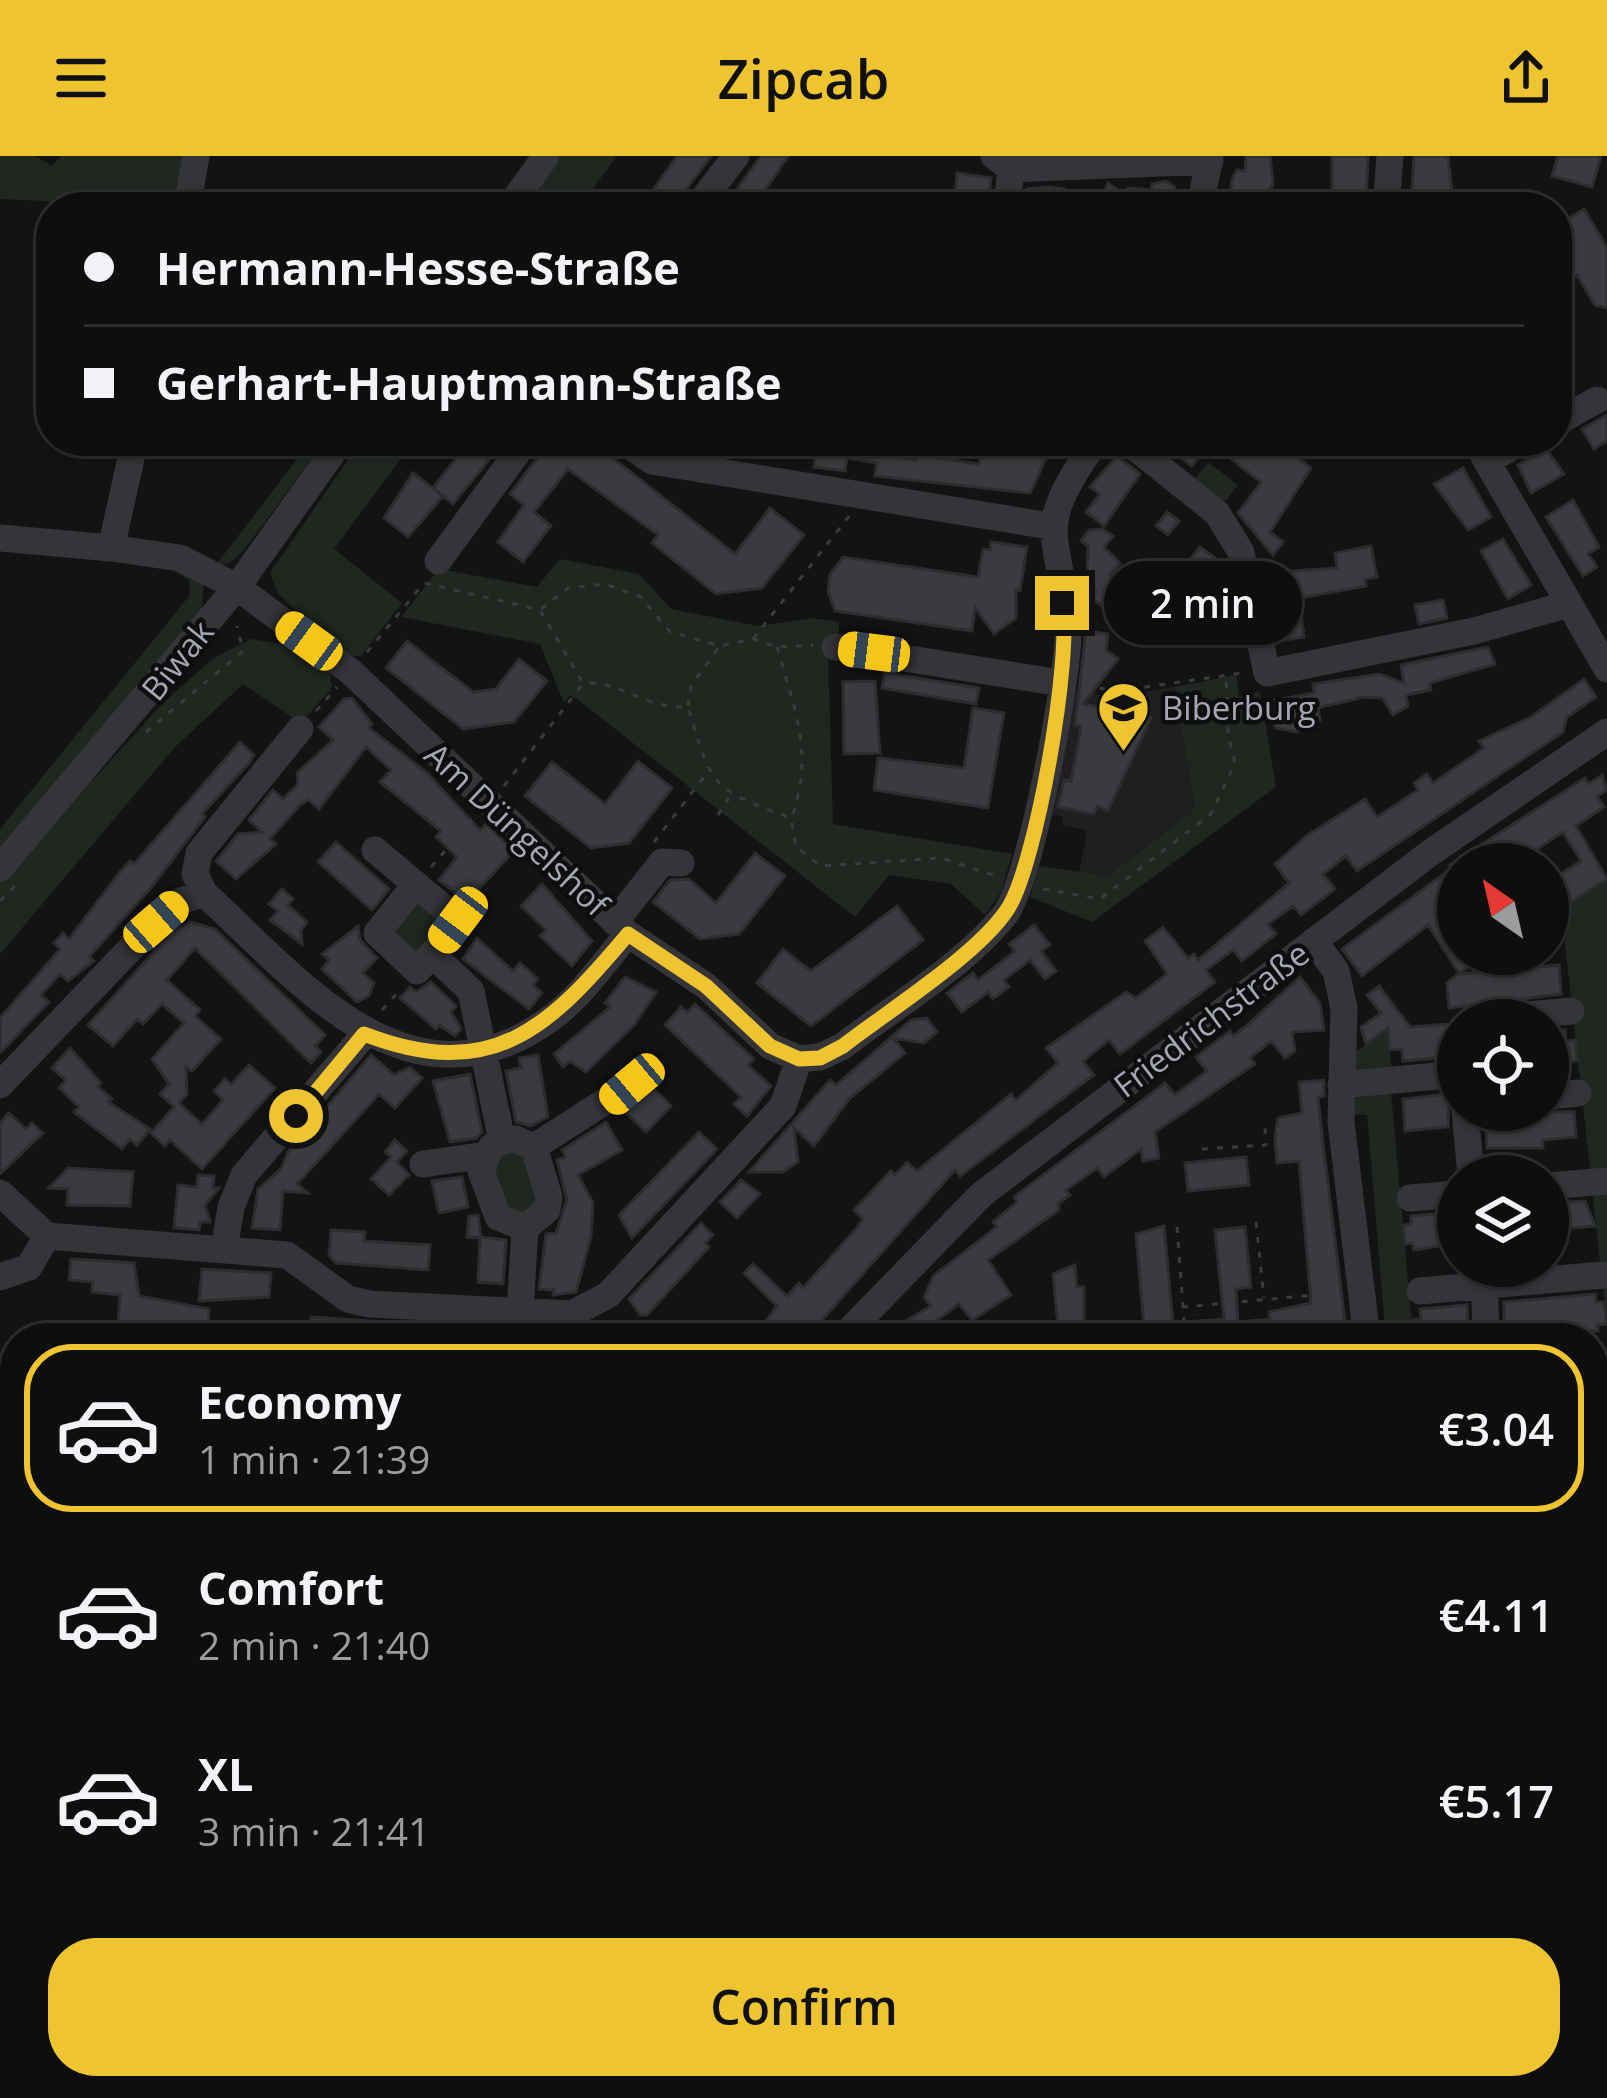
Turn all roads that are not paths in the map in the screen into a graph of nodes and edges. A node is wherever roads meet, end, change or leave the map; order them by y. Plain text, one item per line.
1 (196, 156) edge
2 (546, 156) edge
3 (736, 156) edge
4 (1390, 156) edge
5 (1210, 158) edge
6 (1003, 163) edge
7 (190, 192) edge
8 (520, 192) edge
9 (708, 192) edge
10 (1203, 192) edge
11 (1387, 192) edge
12 (1597, 400) dead end
13 (1572, 414) edge
14 (132, 456) edge
15 (330, 456) edge
16 (515, 456) edge
17 (645, 456) edge
18 (698, 456) edge
19 (1085, 456) edge
20 (1146, 456) edge
21 (1484, 456) edge
22 (691, 467) junction
23 (1050, 526) junction
24 (0, 538) edge
25 (111, 548) junction
26 (438, 561) dead end
27 (237, 587) junction
28 (1569, 604) junction
29 (835, 647) road end
30 (1607, 670) edge
31 (1061, 682) junction
32 (300, 729) road end
33 (1607, 732) edge
34 (375, 850) dead end
35 (681, 862) dead end
36 (0, 868) edge
37 (416, 884) junction
38 (204, 893) junction
39 (621, 928) junction
40 (1314, 941) junction
41 (424, 962) junction
42 (364, 1034) junction
43 (484, 1048) junction
44 (799, 1059) junction
45 (1437, 1076) edge
46 (632, 1084) dead end
47 (0, 1085) edge
48 (1342, 1085) junction
49 (1578, 1093) dead end
50 (1569, 1094) edge
51 (494, 1148) junction
52 (534, 1148) junction
53 (422, 1164) dead end
54 (1607, 1181) edge
55 (1569, 1184) edge
56 (0, 1193) edge
57 (1437, 1196) edge
58 (1410, 1198) dead end
59 (525, 1228) junction
60 (47, 1236) junction
61 (224, 1250) junction
62 (1569, 1275) edge
63 (1603, 1275) dead end
64 (0, 1277) edge
65 (1439, 1287) edge
66 (1484, 1287) edge
67 (1420, 1292) dead end
68 (520, 1312) junction
69 (857, 1323) edge
70 (1365, 1323) edge
71 (1485, 1323) edge

1 - 7 street
2 - 8 street
3 - 9 street
4 - 11 street
5 - 6 street
5 - 10 street
12 - 13 street
14 - 25 street
15 - 27 street, Biwak
16 - 26 street
17 - 22 street
18 - 22 street
19 - 23 street
20 - 28 street
21 - 28 street
22 - 23 street
23 - 31 street
24 - 25 street, Am Düngelshof
25 - 27 street, Am Düngelshof
27 - 36 street, Biwak
27 - 39 street, Am Düngelshof
28 - 30 street
29 - 31 street
31 - 44 street
32 - 38 street
33 - 40 street, Friedrichstraße
34 - 37 street
35 - 39 street
37 - 41 street
37 - 41 street
38 - 42 street
38 - 47 street
39 - 43 street
39 - 44 street, Am Düngelshof
40 - 48 street
40 - 69 street, Friedrichstraße
41 - 43 street
42 - 43 street
42 - 61 street
43 - 51 street
44 - 68 street
45 - 48 street
46 - 52 street
48 - 70 street
49 - 50 street
51 - 52 street
51 - 53 street
51 - 59 street
52 - 59 street
54 - 55 street
56 - 60 street
57 - 58 street
59 - 68 street
60 - 61 street
60 - 64 street
61 - 68 street
62 - 63 street
65 - 67 street
66 - 71 street

